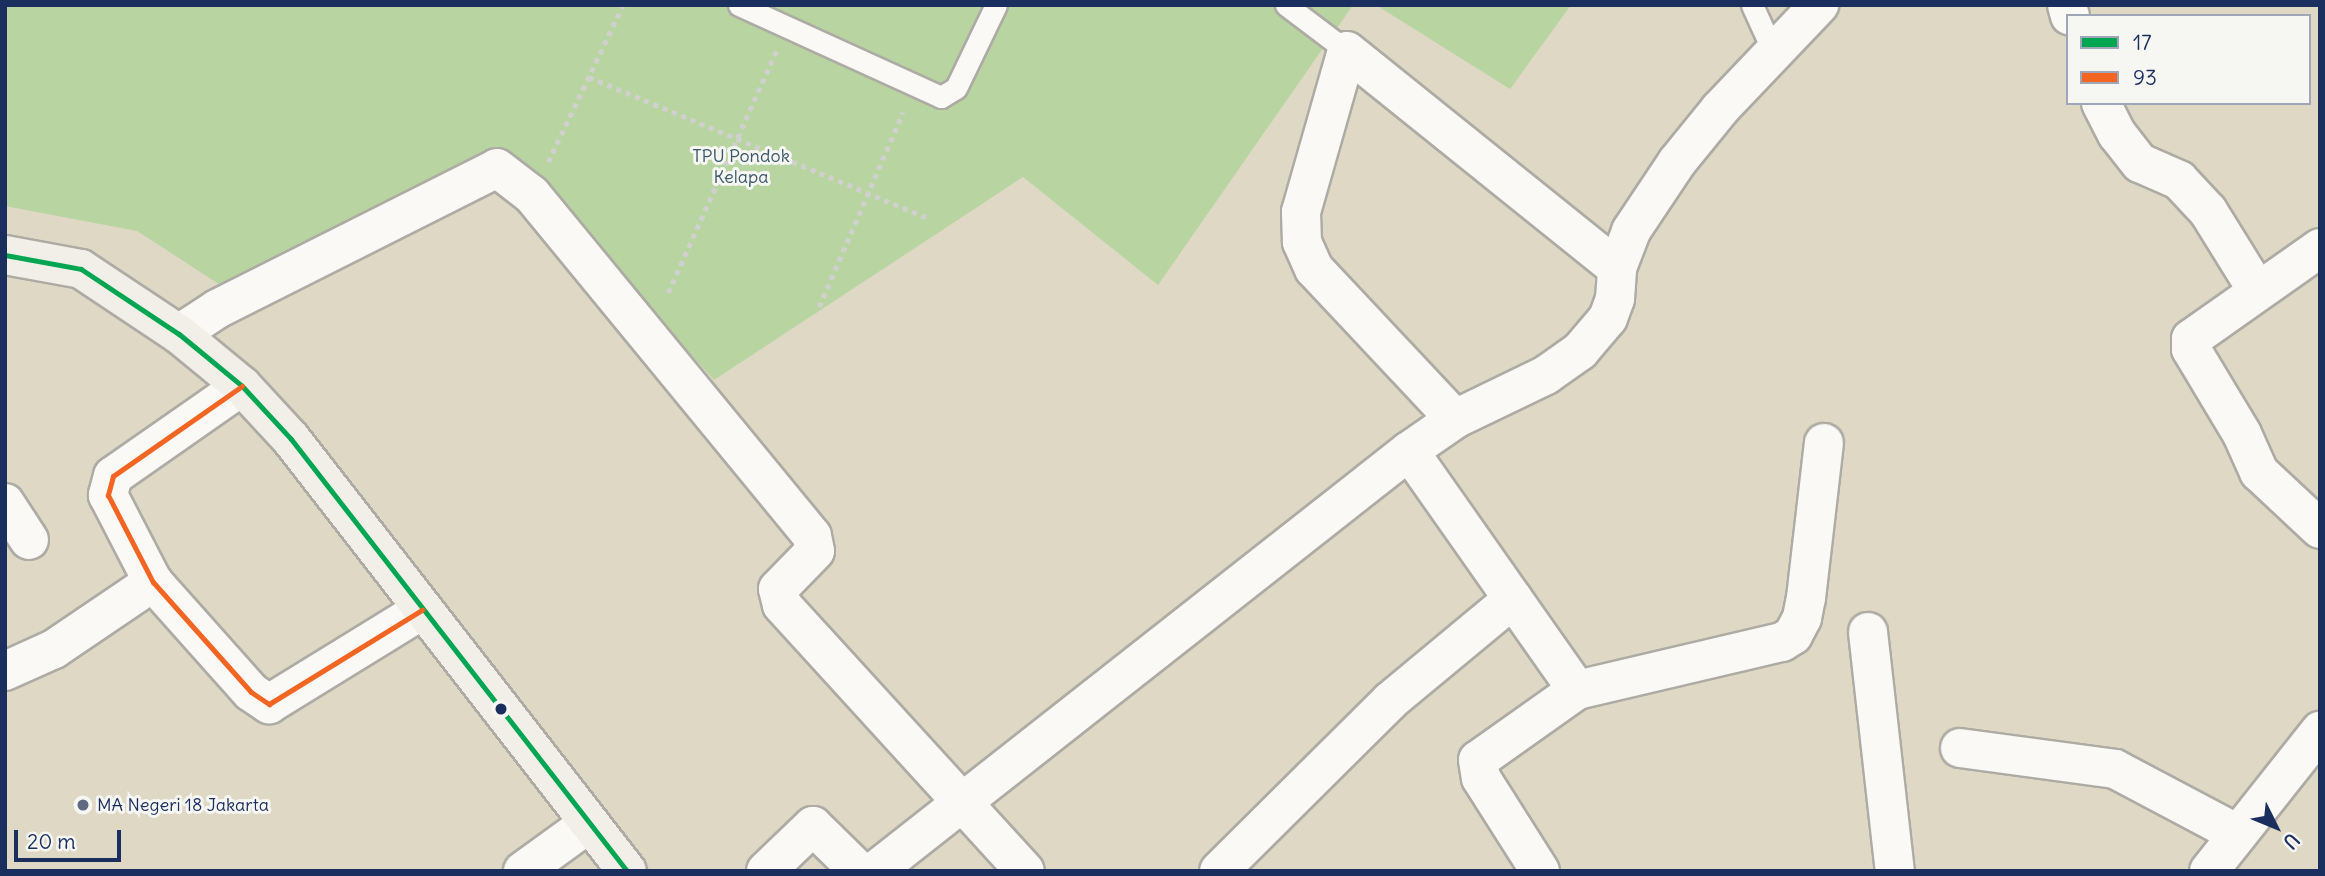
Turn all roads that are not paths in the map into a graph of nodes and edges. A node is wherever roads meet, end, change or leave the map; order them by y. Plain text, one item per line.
1 (739, 5) edge
2 (996, 5) edge
3 (1286, 5) edge
4 (1752, 5) edge
5 (1819, 5) edge
6 (1347, 51) junction
7 (1773, 51) junction
8 (2102, 105) edge
9 (2320, 248) edge
10 (5, 255) edge
11 (1616, 268) junction
12 (2257, 290) junction
13 (179, 334) junction
14 (243, 386) junction
15 (1455, 419) junction
16 (1824, 443) dead end
17 (1409, 451) junction
18 (5, 503) edge
19 (2320, 529) edge
20 (29, 540) dead end
21 (153, 582) junction
22 (1513, 599) junction
23 (422, 610) junction
24 (1868, 632) dead end
25 (5, 671) edge
26 (1577, 690) junction
27 (2320, 731) edge
28 (1960, 748) dead end
29 (960, 804) junction
30 (588, 824) junction
31 (2238, 834) junction
32 (523, 871) edge
33 (627, 871) edge
34 (766, 871) edge
35 (859, 871) edge
36 (875, 871) edge
37 (1025, 871) edge
38 (1219, 871) edge
39 (1540, 871) edge
40 (1895, 871) edge
41 (2209, 871) edge

1 - 2 lane
3 - 6 lane
4 - 7 lane
5 - 7 street
6 - 11 street
6 - 15 street
7 - 11 street
8 - 12 street
9 - 12 street
10 - 13 street
11 - 15 street
12 - 19 street
13 - 14 street
13 - 29 street
14 - 21 street
14 - 23 street
15 - 17 street
16 - 26 street
17 - 22 street
17 - 29 street
18 - 20 street
21 - 23 street
21 - 25 street
22 - 26 street
22 - 38 street
23 - 30 street
24 - 40 street
26 - 39 street
27 - 31 street
28 - 31 street
29 - 36 street
29 - 37 street
30 - 32 street
30 - 33 street
31 - 41 street
34 - 35 street

